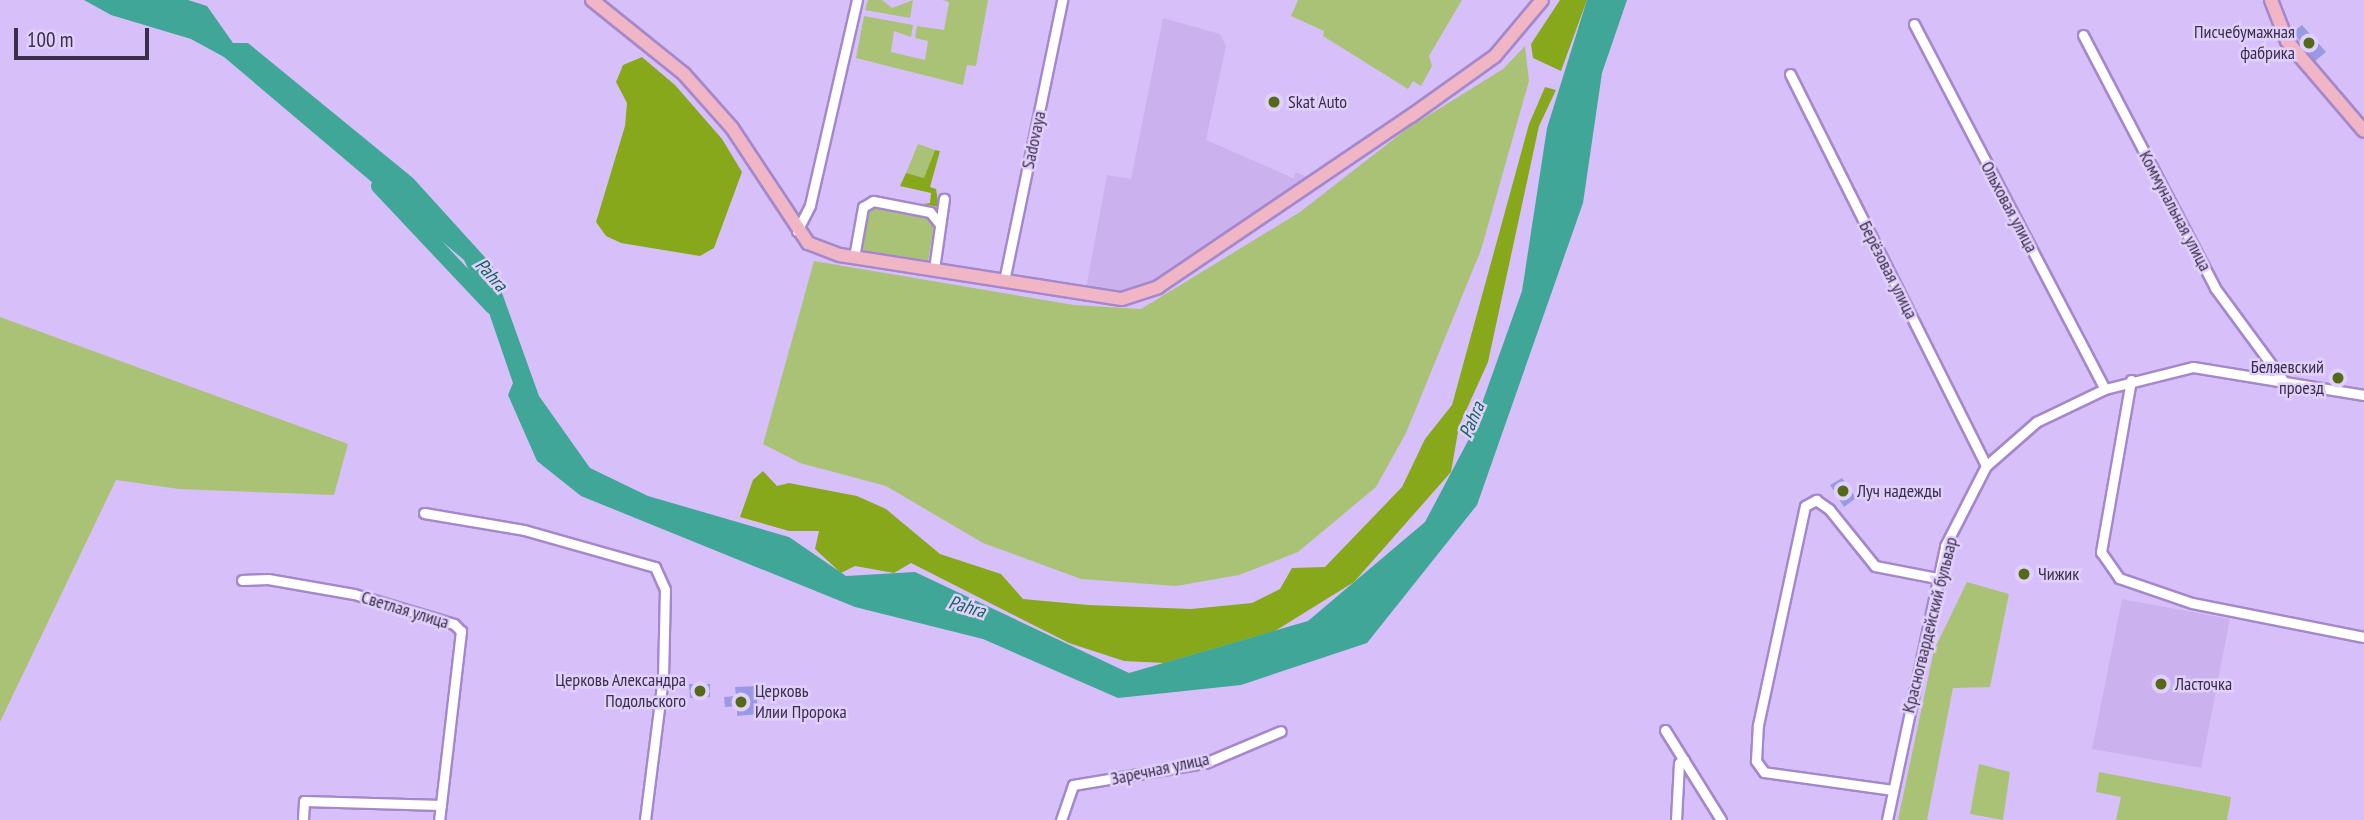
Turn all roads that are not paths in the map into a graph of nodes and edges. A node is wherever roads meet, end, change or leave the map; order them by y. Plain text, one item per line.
1 (592, 0) edge
2 (858, 0) edge
3 (1062, 0) edge
4 (1542, 0) edge
5 (2271, 0) edge
6 (1914, 24) dead end
7 (2083, 35) dead end
8 (1790, 74) dead end
9 (2364, 131) edge
10 (944, 199) dead end
11 (939, 223) junction
12 (797, 231) junction
13 (855, 257) junction
14 (934, 269) junction
15 (1004, 281) junction
16 (2282, 379) junction
17 (2131, 380) junction
18 (2105, 389) junction
19 (2364, 395) edge
20 (1986, 466) junction
21 (424, 513) dead end
22 (1937, 578) junction
23 (242, 580) dead end
24 (2364, 637) edge
25 (1665, 730) dead end
26 (1280, 731) dead end
27 (1684, 761) junction
28 (1893, 790) junction
29 (441, 805) junction
30 (303, 820) edge
31 (439, 820) edge
32 (645, 820) edge
33 (1061, 820) edge
34 (1676, 820) edge
35 (1721, 820) edge
36 (1887, 820) edge

1 - 12 main road
2 - 12 street
3 - 15 street, Sadovaya
4 - 15 main road
5 - 9 main road
6 - 18 street, Ольховая улица
7 - 16 street, Коммунальная улица
8 - 20 street, Берёзовая улица
10 - 11 street
11 - 13 street
11 - 14 street
12 - 13 main road
13 - 14 main road
14 - 15 main road
16 - 17 street, Красногвардейский бульвар
16 - 19 street, Красногвардейский бульвар
17 - 18 street, Красногвардейский бульвар
17 - 24 street
18 - 20 street, Красногвардейский бульвар
20 - 22 street, Красногвардейский бульвар
21 - 32 street
22 - 28 street, Красногвардейский бульвар
22 - 28 street
23 - 29 street, Светлая улица
25 - 27 street
26 - 33 street, Заречная улица
27 - 34 street
27 - 35 street
28 - 36 street, Красногвардейский бульвар
29 - 30 street
29 - 31 street, Светлая улица

